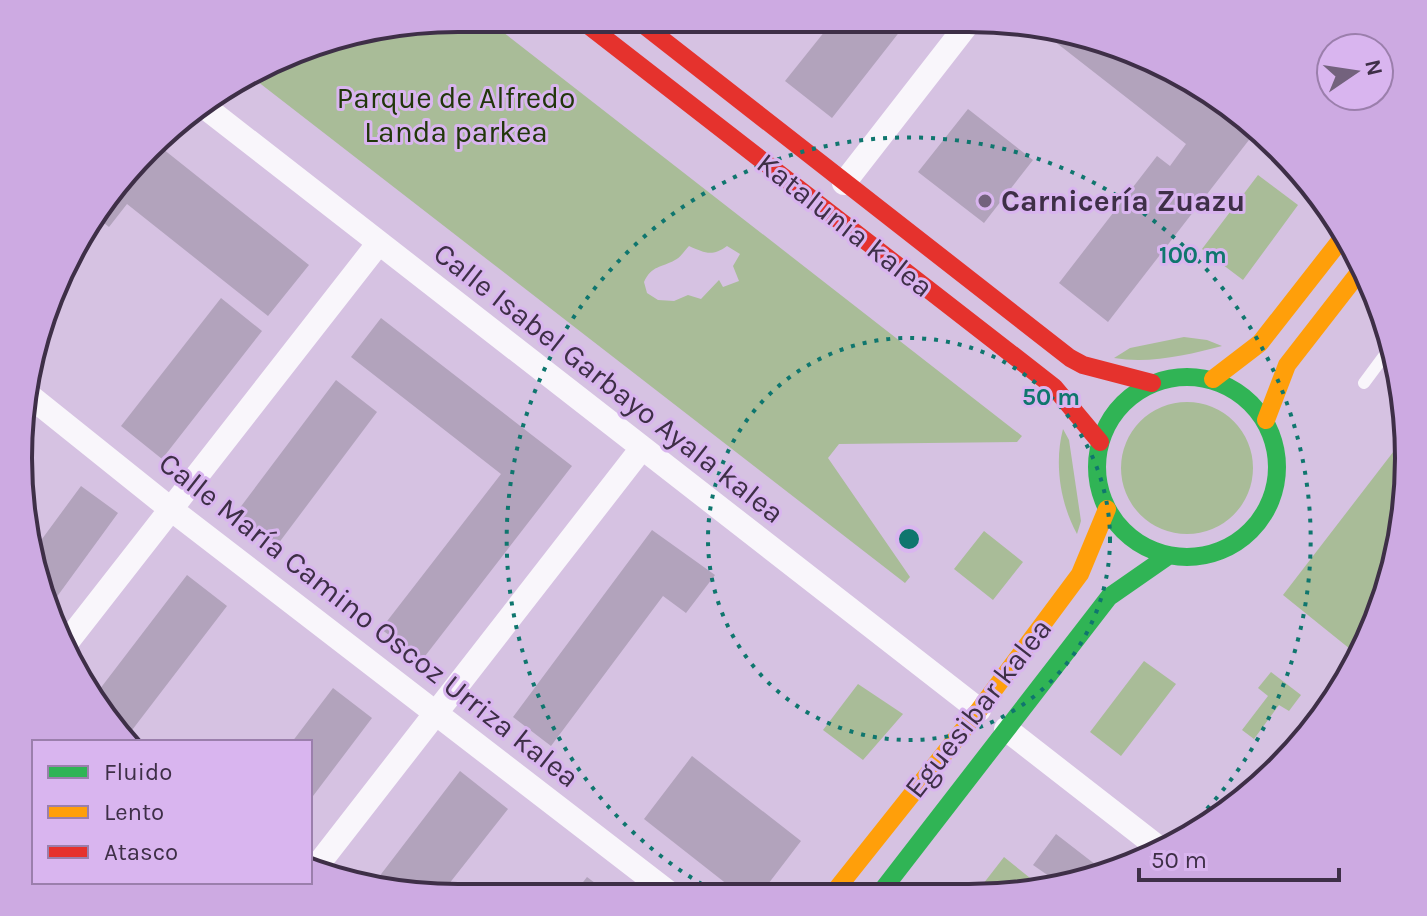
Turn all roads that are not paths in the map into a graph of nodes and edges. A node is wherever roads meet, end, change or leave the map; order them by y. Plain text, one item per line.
1 (597, 32) edge
2 (652, 32) edge
3 (961, 32) edge
4 (211, 112) edge
5 (844, 183) junction
6 (378, 244) junction
7 (1337, 244) edge
8 (1355, 278) edge
9 (1383, 358) edge
10 (1213, 379) junction
11 (1152, 383) junction
12 (1364, 383) dead end
13 (36, 401) edge
14 (1266, 420) junction
15 (1100, 442) junction
16 (642, 448) junction
17 (1107, 509) junction
18 (172, 510) junction
19 (1168, 556) junction
20 (71, 637) edge
21 (979, 710) junction
22 (438, 713) junction
23 (1006, 729) junction
24 (1152, 842) edge
25 (321, 861) edge
26 (658, 884) edge
27 (841, 884) edge
28 (887, 884) edge

1 - 15 street, Katalunia kalea
2 - 5 street, Katalunia kalea
3 - 5 street
4 - 6 street, Calle Isabel Garbayo Ayala kalea
5 - 11 street, Katalunia kalea
6 - 16 street, Calle Isabel Garbayo Ayala kalea
6 - 18 street
7 - 10 street
8 - 14 street
9 - 12 lane
10 - 11 street
10 - 14 street
11 - 15 street
13 - 18 street, Calle María Camino Oscoz Urriza kalea
14 - 19 street
15 - 17 street
16 - 21 street, Calle Isabel Garbayo Ayala kalea
16 - 22 street
17 - 19 street
17 - 21 street, Eguesibar kalea
18 - 20 street
18 - 22 street, Calle María Camino Oscoz Urriza kalea
19 - 23 street, Eguesibar kalea
21 - 27 street, Eguesibar kalea
22 - 25 street
22 - 26 street, Calle María Camino Oscoz Urriza kalea
23 - 24 street
23 - 28 street, Eguesibar kalea

